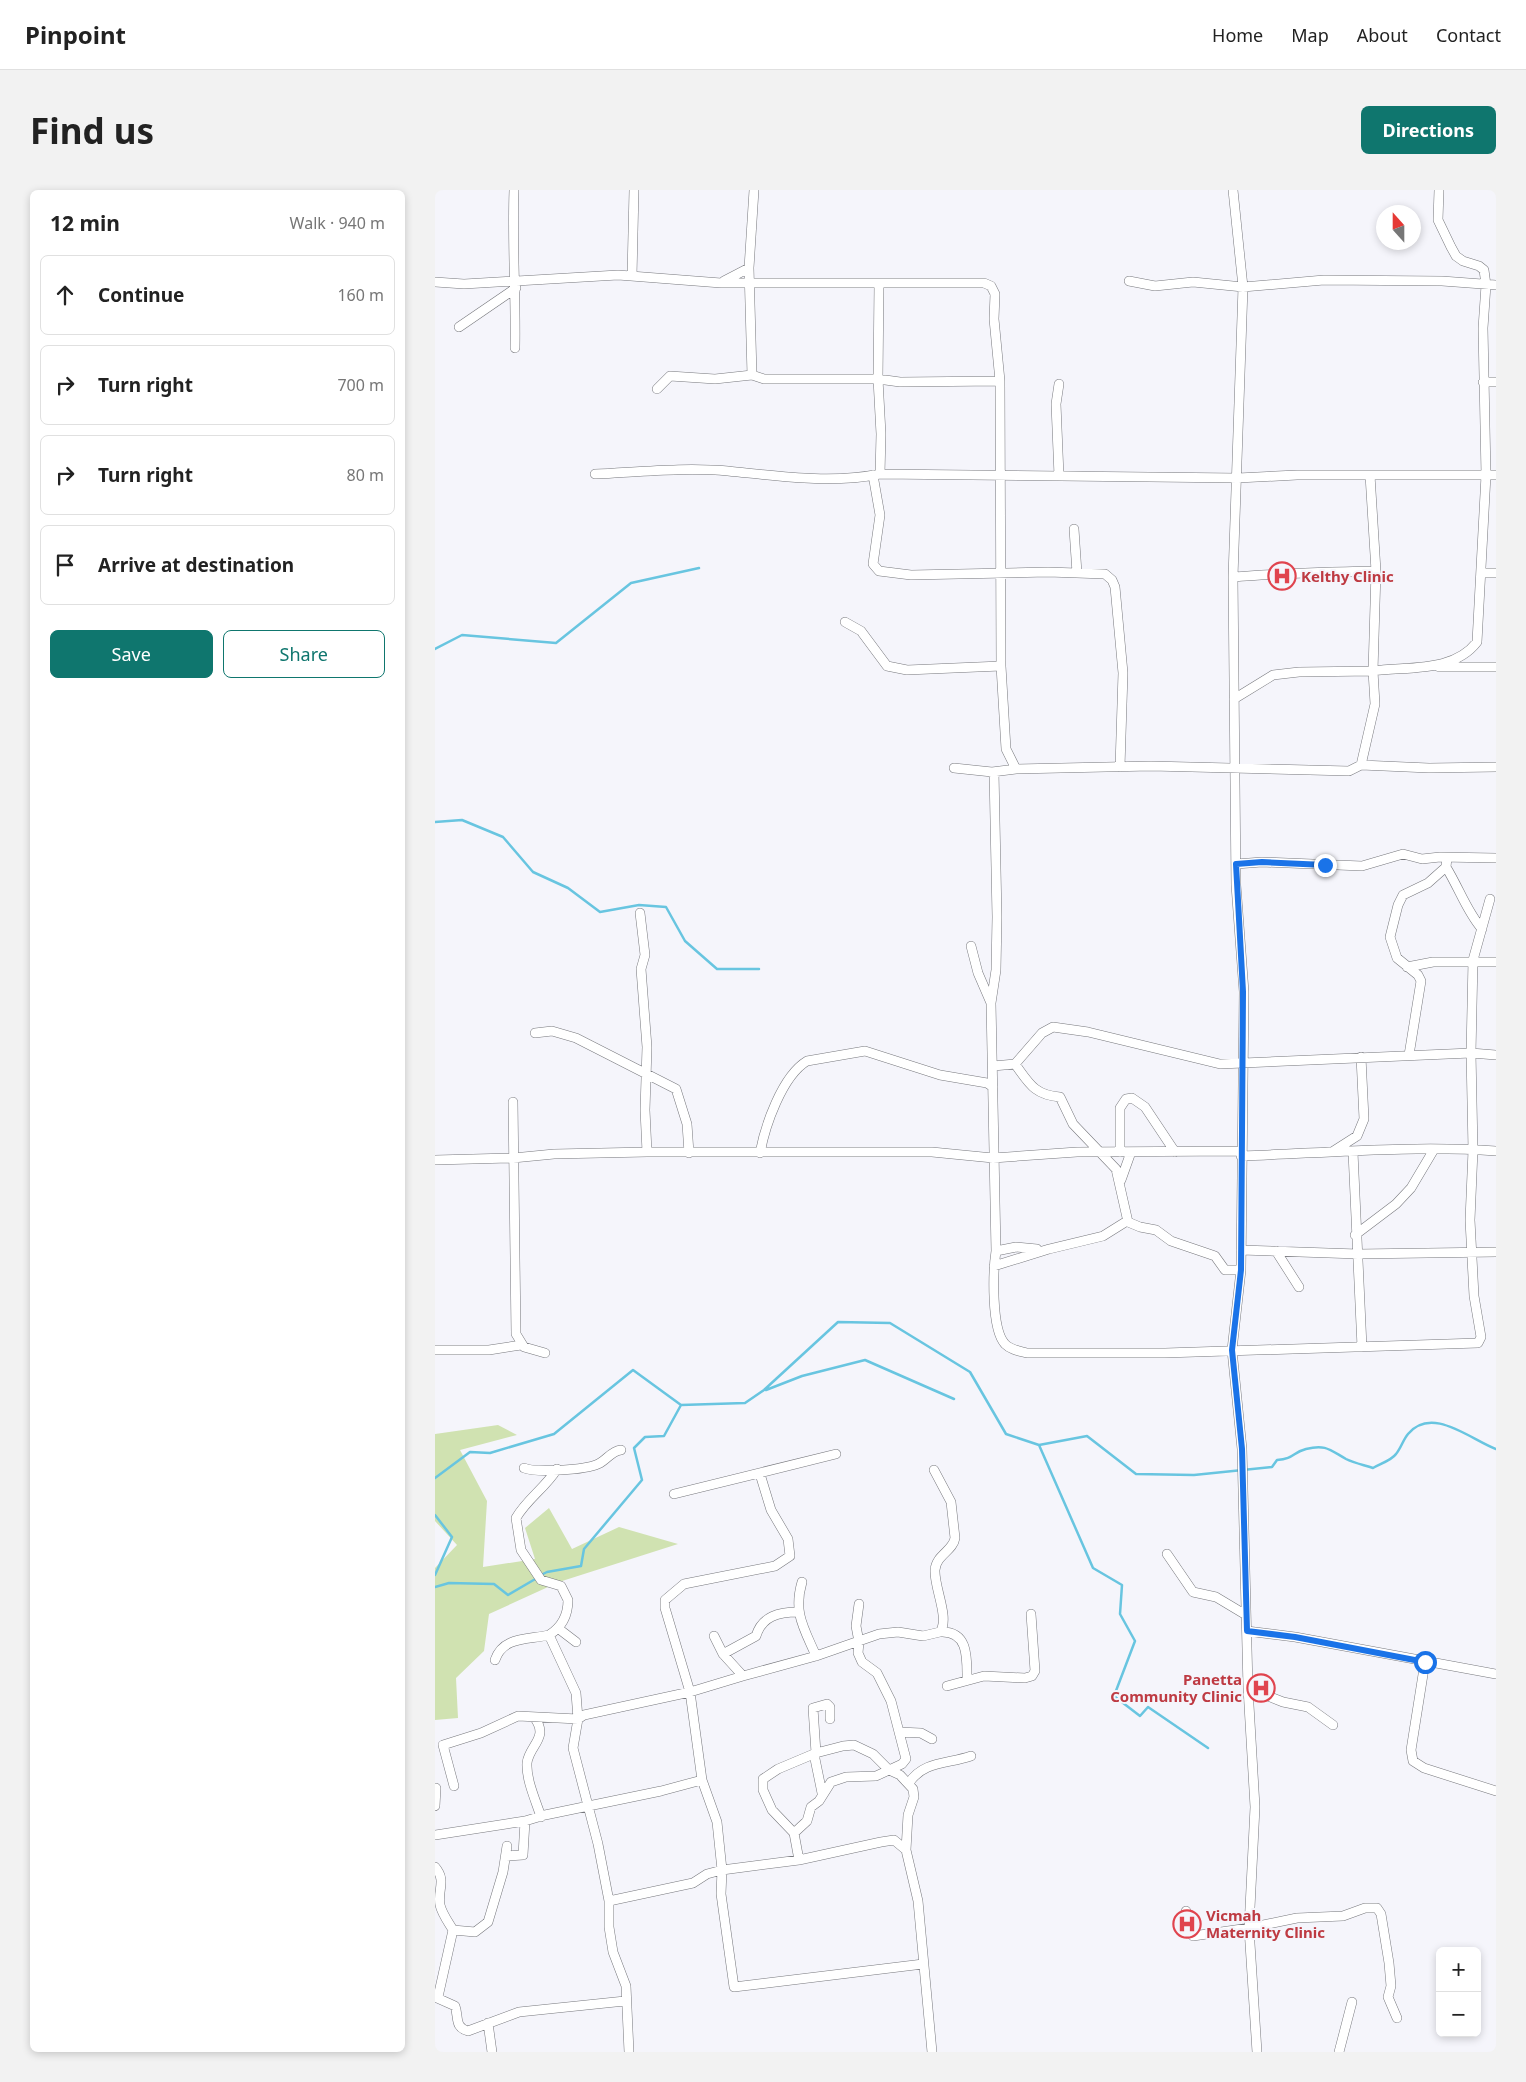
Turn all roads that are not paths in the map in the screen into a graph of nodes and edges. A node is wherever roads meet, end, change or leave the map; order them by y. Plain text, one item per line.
1 (514, 190) edge
2 (634, 190) edge
3 (754, 190) edge
4 (1233, 190) edge
5 (1439, 190) edge
6 (749, 268) junction
7 (632, 276) junction
8 (1129, 281) dead end
9 (435, 282) edge
10 (721, 283) junction
11 (749, 283) junction
12 (879, 284) junction
13 (516, 285) junction
14 (1486, 285) junction
15 (1496, 285) edge
16 (1243, 286) junction
17 (459, 327) dead end
18 (515, 348) dead end
19 (752, 374) junction
20 (878, 379) junction
21 (1000, 380) junction
22 (1483, 382) junction
23 (1496, 382) edge
24 (1059, 384) dead end
25 (657, 389) dead end
26 (595, 474) dead end
27 (877, 475) junction
28 (1001, 475) junction
29 (1370, 475) junction
30 (1486, 475) junction
31 (1496, 475) edge
32 (1059, 476) junction
33 (1238, 478) junction
34 (1074, 529) dead end
35 (1376, 571) junction
36 (1000, 572) junction
37 (1077, 573) junction
38 (1481, 573) junction
39 (1496, 573) edge
40 (1233, 577) junction
41 (845, 622) dead end
42 (1001, 666) junction
43 (1433, 667) junction
44 (1496, 667) edge
45 (1373, 671) junction
46 (1234, 699) junction
47 (1361, 765) junction
48 (1120, 767) junction
49 (1496, 767) edge
50 (954, 768) dead end
51 (1235, 768) junction
52 (1016, 769) junction
53 (994, 772) junction
54 (1496, 858) edge
55 (1447, 863) junction
56 (1236, 864) junction
57 (1490, 899) dead end
58 (640, 913) dead end
59 (1482, 929) junction
60 (971, 946) dead end
61 (1473, 960) junction
62 (1496, 962) edge
63 (1407, 967) junction
64 (991, 1003) junction
65 (535, 1033) dead end
66 (1471, 1053) junction
67 (1409, 1055) junction
68 (1496, 1055) edge
69 (1361, 1057) junction
70 (1015, 1064) junction
71 (1242, 1064) junction
72 (993, 1066) junction
73 (646, 1072) junction
74 (993, 1087) junction
75 (513, 1102) dead end
76 (1433, 1150) junction
77 (1473, 1150) junction
78 (647, 1152) junction
79 (1120, 1152) junction
80 (1131, 1152) junction
81 (1175, 1152) junction
82 (1353, 1152) junction
83 (1496, 1152) edge
84 (689, 1153) junction
85 (760, 1153) junction
86 (1099, 1153) junction
87 (1330, 1153) junction
88 (1241, 1154) junction
89 (513, 1158) junction
90 (993, 1158) junction
91 (435, 1160) edge
92 (1120, 1184) junction
93 (1127, 1220) junction
94 (1355, 1235) junction
95 (1049, 1249) junction
96 (1241, 1250) junction
97 (995, 1251) junction
98 (1276, 1251) junction
99 (1472, 1252) junction
100 (1496, 1252) edge
101 (1358, 1254) junction
102 (994, 1266) junction
103 (1241, 1270) junction
104 (1299, 1287) dead end
105 (521, 1345) junction
106 (1362, 1347) junction
107 (435, 1350) edge
108 (1232, 1350) junction
109 (545, 1353) dead end
110 (621, 1450) dead end
111 (836, 1454) dead end
112 (524, 1468) dead end
113 (557, 1469) junction
114 (934, 1470) dead end
115 (760, 1474) junction
116 (674, 1494) dead end
117 (1167, 1554) dead end
118 (802, 1582) dead end
119 (859, 1604) dead end
120 (798, 1612) junction
121 (1031, 1614) dead end
122 (1246, 1615) junction
123 (559, 1629) junction
124 (1247, 1631) junction
125 (940, 1632) junction
126 (549, 1635) junction
127 (714, 1636) dead end
128 (576, 1642) dead end
129 (859, 1642) junction
130 (723, 1654) junction
131 (816, 1656) junction
132 (495, 1660) dead end
133 (1425, 1662) junction
134 (1496, 1674) edge
135 (743, 1676) junction
136 (967, 1680) junction
137 (947, 1686) dead end
138 (1248, 1688) junction
139 (690, 1692) junction
140 (534, 1717) junction
141 (578, 1719) junction
142 (831, 1719) dead end
143 (1333, 1725) dead end
144 (899, 1732) junction
145 (932, 1739) dead end
146 (439, 1746) edge
147 (815, 1753) junction
148 (971, 1756) dead end
149 (889, 1770) junction
150 (702, 1780) junction
151 (909, 1783) junction
152 (454, 1786) dead end
153 (436, 1788) edge
154 (1496, 1791) edge
155 (822, 1793) junction
156 (435, 1806) edge
157 (589, 1806) junction
158 (541, 1817) junction
159 (525, 1821) junction
160 (794, 1833) junction
161 (435, 1835) edge
162 (507, 1846) dead end
163 (906, 1850) junction
164 (506, 1856) junction
165 (799, 1860) junction
166 (435, 1867) edge
167 (722, 1870) junction
168 (609, 1902) junction
169 (1186, 1911) dead end
170 (1249, 1928) junction
171 (453, 1930) junction
172 (923, 1964) junction
173 (439, 1970) edge
174 (436, 1997) edge
175 (625, 2001) junction
176 (1352, 2002) dead end
177 (1397, 2018) dead end
178 (487, 2023) junction
179 (492, 2052) edge
180 (629, 2052) edge
181 (932, 2052) edge
182 (1257, 2052) edge
183 (1339, 2052) edge

1 - 13 street
2 - 7 street
3 - 6 street
4 - 16 street
5 - 14 street
6 - 10 street
6 - 11 street
7 - 10 street
7 - 13 street
8 - 16 street
9 - 13 street
10 - 11 street
11 - 12 street
11 - 19 street
12 - 20 street
12 - 21 street
13 - 17 street
13 - 18 street
14 - 15 street
14 - 16 street
14 - 22 street
16 - 33 street
19 - 20 street
19 - 25 street
20 - 21 street
20 - 27 street
21 - 28 street
22 - 23 street
22 - 30 street
24 - 32 street
26 - 27 street
27 - 28 street
27 - 36 street
28 - 32 street
28 - 36 street
29 - 30 street
29 - 33 street
29 - 35 street
30 - 31 street
30 - 38 street
32 - 33 street
33 - 40 street
34 - 37 street
35 - 40 street
35 - 45 street
36 - 37 street
36 - 42 street
37 - 48 street
38 - 39 street
38 - 43 street
40 - 46 street
41 - 42 street
42 - 52 street
43 - 44 street
43 - 45 street
45 - 46 street
45 - 47 street
46 - 51 street
47 - 49 street
47 - 51 street
48 - 51 street
48 - 52 street
50 - 53 street
51 - 56 street
52 - 53 street
53 - 64 street
54 - 55 street
55 - 56 street
55 - 59 street
55 - 63 street
56 - 71 street
57 - 59 street
58 - 73 street
59 - 61 street
60 - 64 street
61 - 62 street
61 - 63 street
61 - 66 street
63 - 67 street
64 - 72 street
65 - 73 street
66 - 67 street
66 - 68 street
66 - 77 street
67 - 69 street
69 - 71 street
69 - 87 street
70 - 71 street
70 - 72 street
70 - 86 street
71 - 88 street
72 - 74 street
73 - 78 street
73 - 84 street
74 - 85 street
74 - 90 street
75 - 89 street
76 - 77 street
76 - 82 street
76 - 94 street
77 - 83 street
77 - 99 street
78 - 84 street
78 - 89 street
79 - 80 street
79 - 81 street
79 - 86 street
80 - 81 street
80 - 92 street
81 - 88 street
82 - 87 street
82 - 94 street
84 - 85 street
85 - 90 street
86 - 90 street
86 - 92 street
87 - 88 street
88 - 96 street
89 - 91 street
89 - 105 street
90 - 97 street
92 - 93 street
93 - 95 street
93 - 103 street
94 - 101 street
95 - 97 street
95 - 102 street
96 - 98 street
96 - 103 street
97 - 102 street
98 - 101 street
98 - 104 street
99 - 100 street
99 - 101 street
99 - 106 street
101 - 106 street
102 - 108 street
103 - 108 street
105 - 107 street
105 - 109 street
106 - 108 street
108 - 122 street
110 - 113 street
111 - 115 street
112 - 113 street
113 - 123 street
114 - 125 street
115 - 116 street
115 - 139 street
117 - 122 street
118 - 120 street
119 - 129 street
120 - 130 street
120 - 131 street
121 - 136 street
122 - 124 street
123 - 126 street
123 - 128 street
124 - 133 street
124 - 138 street
125 - 129 street
125 - 136 street
126 - 132 street
126 - 141 street
127 - 130 street
129 - 131 street
129 - 144 street
130 - 135 street
131 - 135 street
133 - 134 street
133 - 154 street
135 - 139 street
136 - 137 street
138 - 143 street
138 - 170 street
139 - 141 street
139 - 150 street
140 - 141 street
140 - 146 street
140 - 158 street
141 - 157 street
142 - 147 street
144 - 145 street
144 - 149 street
146 - 152 street
147 - 149 street
147 - 155 street
147 - 160 street
148 - 151 street
149 - 151 street
149 - 155 street
150 - 157 street
150 - 167 street
151 - 163 street
153 - 156 street
155 - 160 street
157 - 158 street
157 - 168 street
158 - 159 street
159 - 161 street
159 - 164 street
160 - 165 street
162 - 164 street
163 - 165 street
163 - 172 street
164 - 171 street
165 - 167 street
166 - 171 street
167 - 168 street
167 - 172 street
168 - 175 street
169 - 170 street
170 - 177 street
170 - 182 street
171 - 173 street
172 - 181 street
173 - 174 street
174 - 178 street
175 - 178 street
175 - 180 street
176 - 183 street
178 - 179 street

